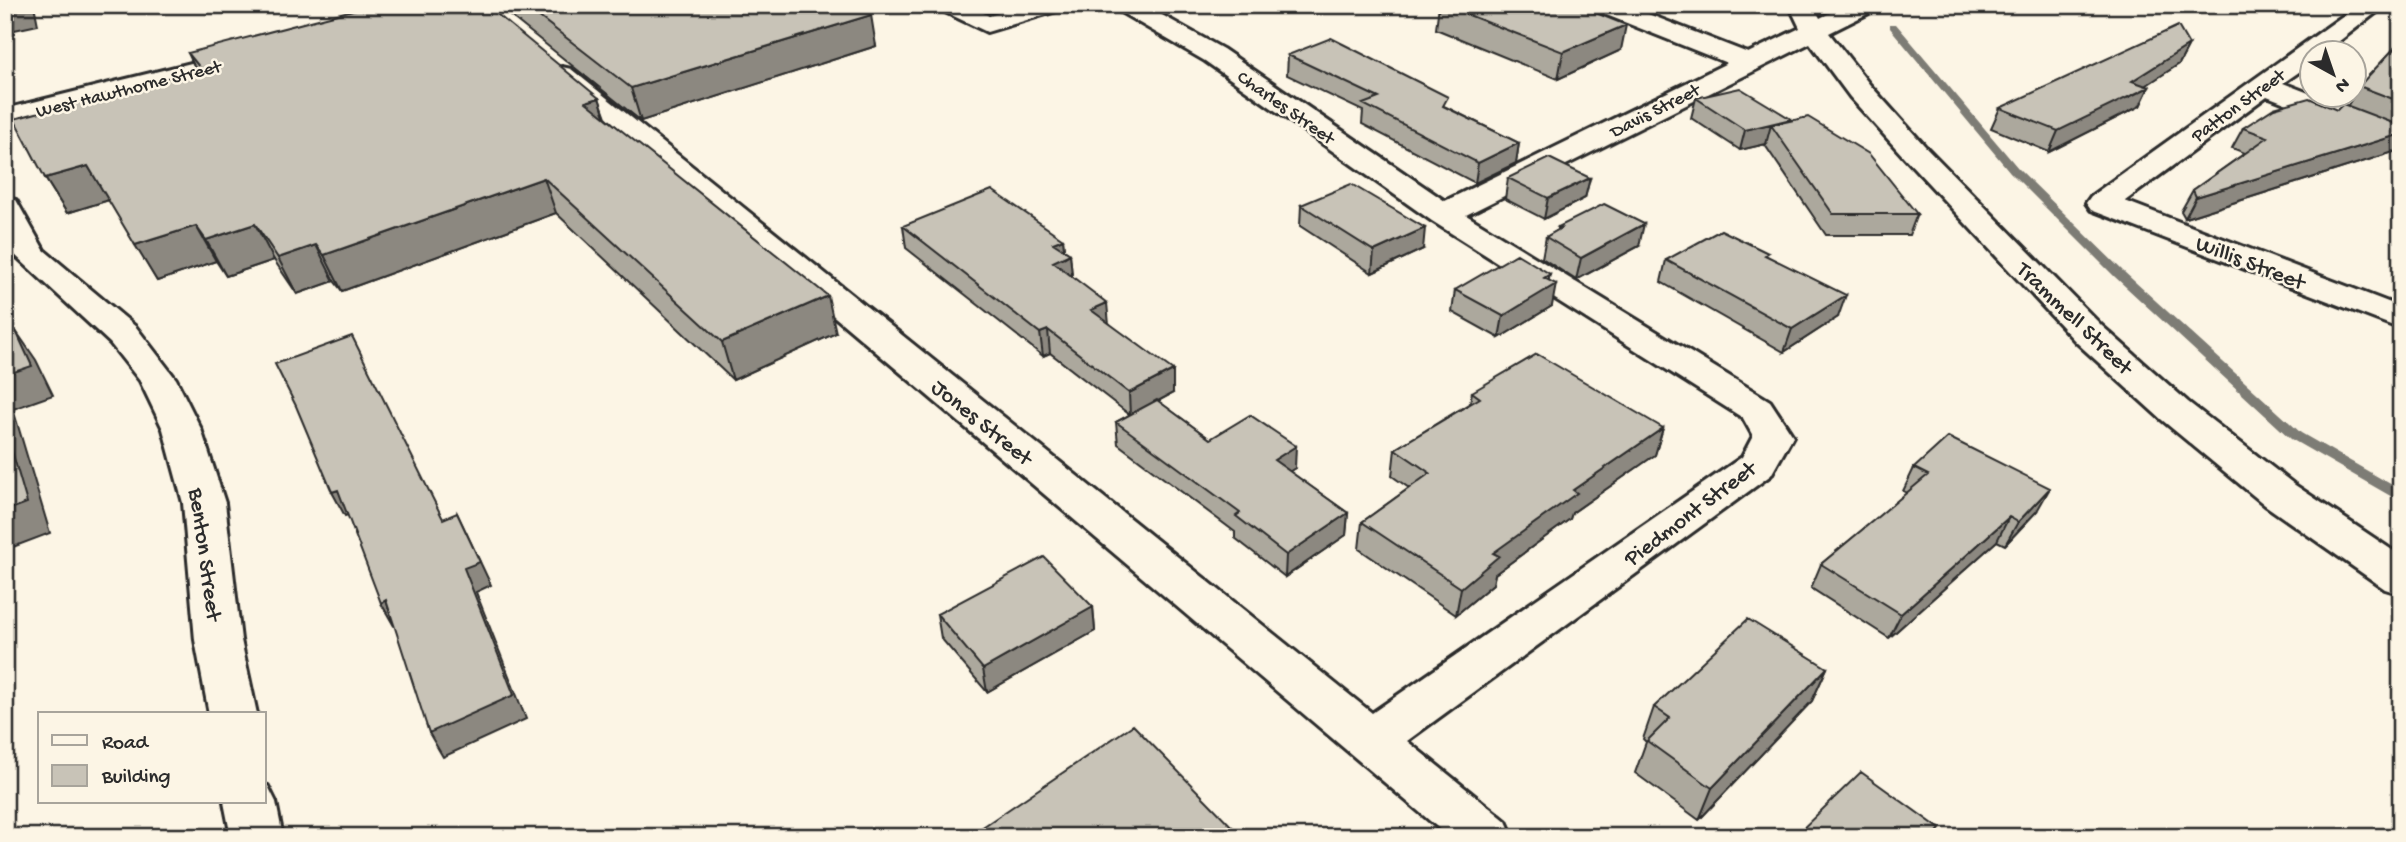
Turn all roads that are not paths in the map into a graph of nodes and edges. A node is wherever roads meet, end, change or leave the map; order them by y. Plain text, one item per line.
1 (950, 5) edge
2 (1052, 5) edge
3 (1126, 5) edge
4 (1603, 5) edge
5 (1866, 5) edge
6 (2374, 5) edge
7 (2388, 5) edge
8 (2401, 10) edge
9 (1808, 18) edge
10 (271, 51) edge
11 (538, 56) edge
12 (1747, 62) junction
13 (2263, 85) junction
14 (5, 117) edge
15 (2401, 139) edge
16 (2102, 203) joint
17 (5, 207) edge
18 (1443, 214) junction
19 (2401, 319) edge
20 (2401, 578) edge
21 (233, 712) edge
22 (1372, 740) junction
23 (250, 804) edge
24 (257, 837) edge
25 (1487, 837) edge

1 - 2 street
3 - 18 street, Charles Street
4 - 12 street
5 - 9 street, Davis Street
6 - 13 street, Patton Street
7 - 8 street
9 - 12 street, Davis Street
9 - 20 street, Trammell Street
10 - 14 street, West Hawthorne Street
11 - 22 street, Jones Street
12 - 18 street, Davis Street
13 - 15 street
13 - 16 street, Patton Street
16 - 19 street, Willis Street
17 - 21 street, Benton Street
18 - 22 street, Piedmont Street
22 - 25 street, Jones Street
23 - 24 street

